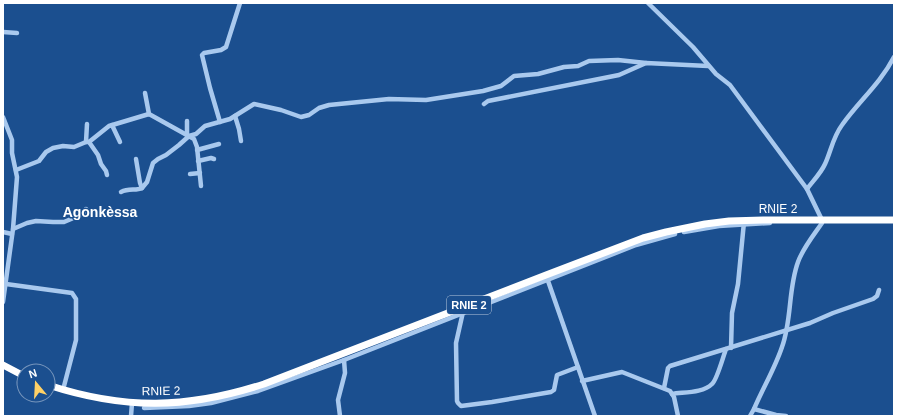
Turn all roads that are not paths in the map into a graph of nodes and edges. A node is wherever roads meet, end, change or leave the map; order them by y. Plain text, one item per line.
1 (240, 3) edge
2 (648, 3) edge
3 (3, 32) edge
4 (17, 33) dead end
5 (894, 57) edge
6 (646, 63) junction
7 (708, 66) junction
8 (145, 93) dead end
9 (484, 104) dead end
10 (148, 114) junction
11 (234, 116) junction
12 (3, 117) edge
13 (187, 121) dead end
14 (220, 122) junction
15 (87, 124) dead end
16 (112, 125) junction
17 (188, 136) junction
18 (241, 141) dead end
19 (88, 142) junction
20 (120, 142) dead end
21 (219, 144) dead end
22 (197, 150) junction
23 (136, 159) dead end
24 (214, 159) dead end
25 (198, 161) junction
26 (16, 170) junction
27 (200, 173) junction
28 (190, 174) dead end
29 (107, 175) dead end
30 (201, 186) dead end
31 (142, 188) junction
32 (807, 189) junction
33 (121, 192) dead end
34 (86, 208) dead end
35 (894, 220) edge
36 (744, 222) junction
37 (822, 222) junction
38 (894, 223) edge
39 (3, 232) edge
40 (13, 232) junction
41 (546, 277) junction
42 (6, 284) junction
43 (879, 290) dead end
44 (3, 302) edge
45 (463, 310) junction
46 (786, 330) junction
47 (728, 348) junction
48 (344, 360) junction
49 (3, 365) edge
50 (578, 367) junction
51 (16, 372) edge
52 (582, 381) junction
53 (56, 388) edge
54 (664, 388) junction
55 (63, 390) junction
56 (672, 394) junction
57 (132, 402) junction
58 (144, 408) dead end
59 (754, 409) junction
60 (131, 416) edge
61 (340, 416) edge
62 (595, 416) edge
63 (678, 416) edge
64 (750, 416) edge
65 (786, 416) edge

1 - 14 street
2 - 7 street
3 - 4 street
5 - 32 street
6 - 7 street
6 - 9 street
6 - 11 street
7 - 32 street
8 - 10 street
10 - 16 street
10 - 17 street
11 - 14 street
11 - 18 street
12 - 26 street
13 - 17 street
14 - 17 street
15 - 19 street
16 - 19 street
16 - 20 street
17 - 22 street
17 - 31 street
19 - 26 street
19 - 29 street
21 - 22 street
22 - 25 street
23 - 31 street
24 - 25 street
25 - 27 street
26 - 40 street
27 - 28 street
27 - 30 street
31 - 33 street
32 - 37 street
34 - 40 street
35 - 37 highway, RNIE 2 / RNIE 2
36 - 37 highway, RNIE 2 / RNIE 2
36 - 41 highway, RNIE 2 / RNIE 2
36 - 47 street
37 - 38 street
37 - 46 street
39 - 40 street
40 - 42 street
41 - 45 highway, RNIE 2 / RNIE 2
41 - 50 street
42 - 44 street
42 - 55 street
43 - 46 street
45 - 48 street
45 - 50 street
45 - 57 highway, RNIE 2 / RNIE 2
46 - 47 street
46 - 59 street
47 - 54 street
47 - 56 street
48 - 58 street
48 - 61 street
49 - 51 highway
50 - 52 street
52 - 54 street
52 - 62 street
53 - 55 highway, RNIE 2 / RNIE 2
54 - 56 street
55 - 57 highway, RNIE 2 / RNIE 2
56 - 63 street
57 - 60 street
59 - 64 street
59 - 65 street

